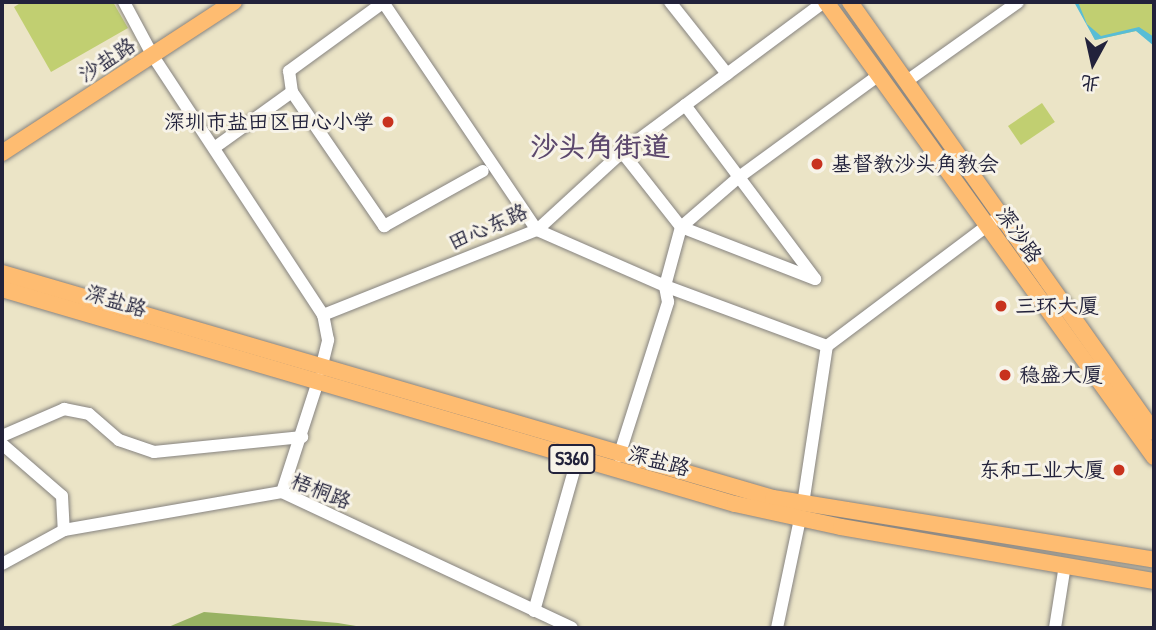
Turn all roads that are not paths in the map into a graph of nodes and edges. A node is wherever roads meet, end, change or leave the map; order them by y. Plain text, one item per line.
1 (124, 2) edge
2 (215, 2) edge
3 (234, 2) edge
4 (383, 2) edge
5 (670, 2) edge
6 (825, 2) edge
7 (850, 2) edge
8 (1018, 2) edge
9 (150, 51) junction
10 (727, 74) junction
11 (879, 75) junction
12 (906, 81) junction
13 (292, 92) junction
14 (685, 105) junction
15 (2, 141) edge
16 (214, 148) junction
17 (622, 152) junction
18 (2, 153) edge
19 (483, 171) dead end
20 (739, 177) junction
21 (1003, 214) junction
22 (987, 225) junction
23 (681, 227) junction
24 (537, 230) junction
25 (2, 273) edge
26 (665, 286) junction
27 (2, 289) edge
28 (323, 315) junction
29 (827, 346) junction
30 (319, 377) junction
31 (1154, 432) edge
32 (2, 436) edge
33 (302, 437) junction
34 (2, 444) edge
35 (579, 452) junction
36 (619, 456) junction
37 (1154, 457) edge
38 (282, 492) junction
39 (802, 512) junction
40 (64, 530) junction
41 (1154, 560) edge
42 (2, 564) edge
43 (1065, 565) junction
44 (1154, 581) edge
45 (534, 611) junction
46 (572, 628) edge
47 (777, 628) edge
48 (1055, 628) edge

1 - 9 street
2 - 9 main road, 沙盐路
3 - 9 main road, 沙盐路
4 - 13 street
4 - 24 street
5 - 10 street
6 - 10 street, 田心东路
6 - 11 main road, 深沙路
7 - 12 main road, 深沙路
8 - 12 street
9 - 15 main road, 沙盐路
9 - 16 street
9 - 18 main road, 沙盐路
10 - 14 street, 田心东路
11 - 20 street
11 - 22 main road, 深沙路
12 - 21 main road, 深沙路
13 - 16 street
13 - 19 street
14 - 17 street, 田心东路
14 - 20 street
16 - 28 street
17 - 23 street
17 - 24 street, 田心东路
20 - 23 street
20 - 23 street
21 - 22 street
21 - 31 main road, 深沙路
22 - 29 street
22 - 37 main road, 深沙路
23 - 26 street
24 - 26 street
24 - 28 street, 田心东路
25 - 30 main road, 深盐路 / S360
26 - 29 street
26 - 36 street
27 - 30 main road, 深盐路 / S360
28 - 30 street
29 - 39 street
30 - 33 street
30 - 35 main road, 深盐路 / S360
32 - 33 street
33 - 38 street
34 - 40 street
35 - 36 main road, 深盐路 / S360
35 - 39 main road, 深盐路 / S360
35 - 45 street
36 - 39 main road, 深盐路 / S360
38 - 40 street, 梧桐路
38 - 45 street, 梧桐路
39 - 41 main road, 深盐路 / S360
39 - 43 main road, 深盐路 / S360
39 - 47 street
40 - 42 street, 梧桐路
43 - 44 main road, 深盐路 / S360
43 - 48 street
45 - 46 street, 梧桐路

